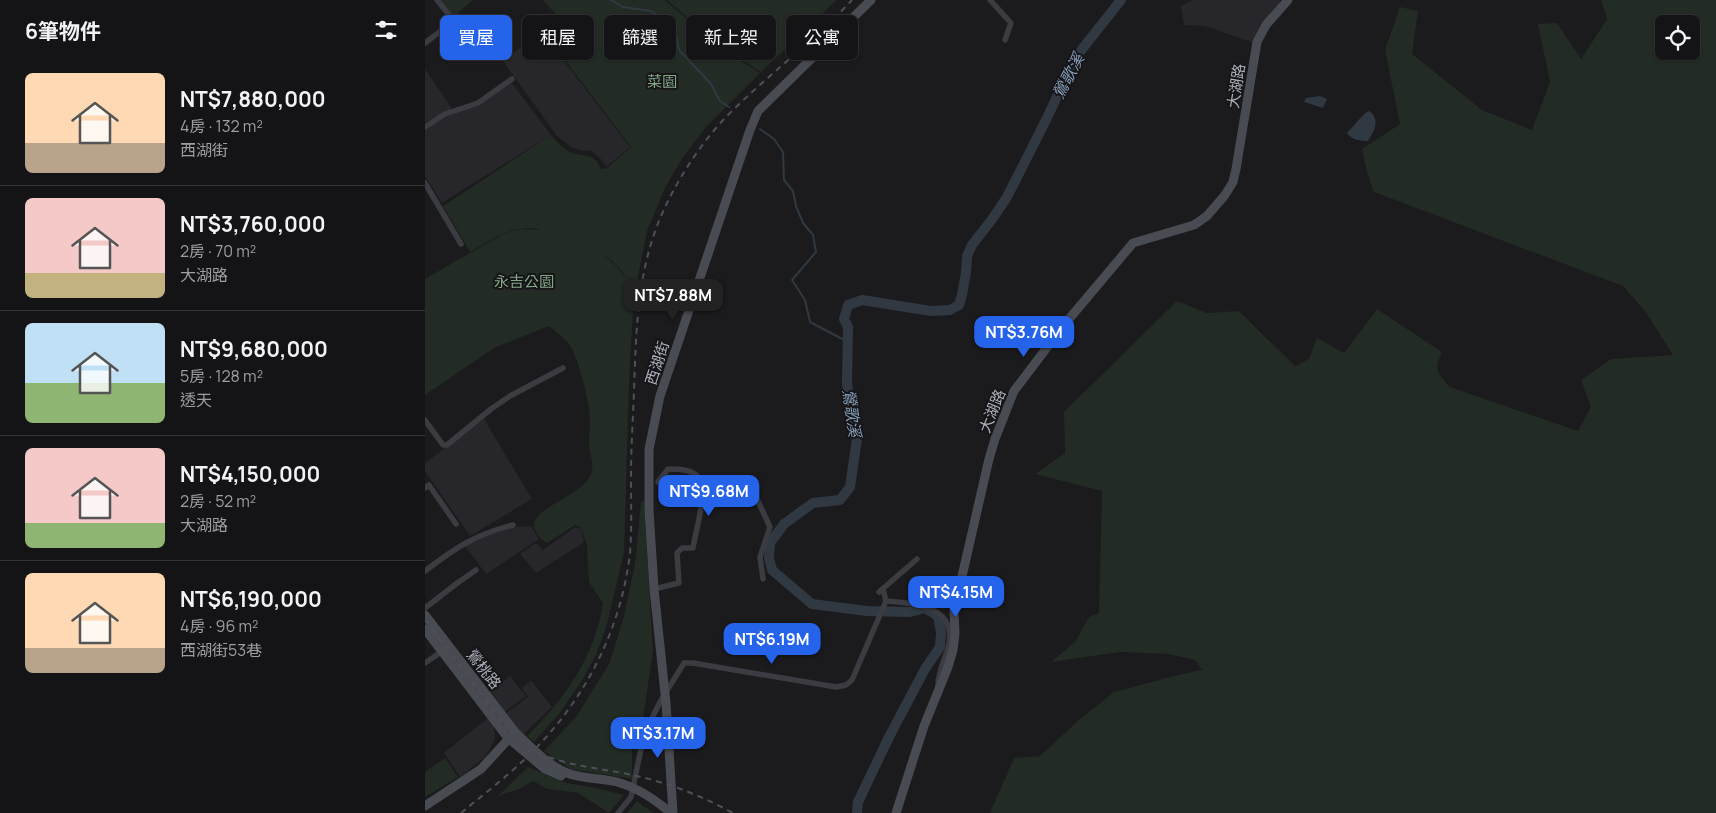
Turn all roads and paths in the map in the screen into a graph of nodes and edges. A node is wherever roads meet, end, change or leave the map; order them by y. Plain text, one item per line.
1 (437, 0) edge
2 (871, 0) edge
3 (990, 0) edge
4 (1287, 0) edge
5 (1005, 40) dead end
6 (425, 42) edge
7 (513, 78) dead end
8 (425, 127) edge
9 (425, 183) edge
10 (461, 244) dead end
11 (563, 368) dead end
12 (425, 420) edge
13 (703, 486) junction
14 (425, 488) edge
15 (456, 524) dead end
16 (513, 525) dead end
17 (917, 559) dead end
18 (476, 570) dead end
19 (425, 571) edge
20 (763, 579) dead end
21 (654, 589) junction
22 (886, 601) junction
23 (425, 608) edge
24 (425, 615) edge
25 (425, 629) edge
26 (445, 649) junction
27 (425, 663) edge
28 (937, 693) junction
29 (665, 698) junction
30 (512, 735) junction
31 (425, 806) edge
32 (618, 813) edge
33 (663, 813) edge
34 (672, 813) edge
35 (896, 813) edge

1 - 6 street
2 - 21 street, 西湖街
3 - 5 street
4 - 28 street, 大湖路
7 - 8 street
9 - 10 street
11 - 12 street
13 - 13 street
13 - 20 street
13 - 21 street
14 - 15 street
16 - 19 street
17 - 22 street
18 - 23 street
21 - 29 street, 西湖街
22 - 28 street
22 - 29 street
24 - 26 street, 鶯桃路
25 - 26 street, 鶯桃路
26 - 27 street
26 - 30 street, 鶯桃路
28 - 35 street, 大湖路
29 - 32 street
29 - 34 street, 西湖街
30 - 31 street
30 - 33 street, bridge
30 - 34 street, bridge

